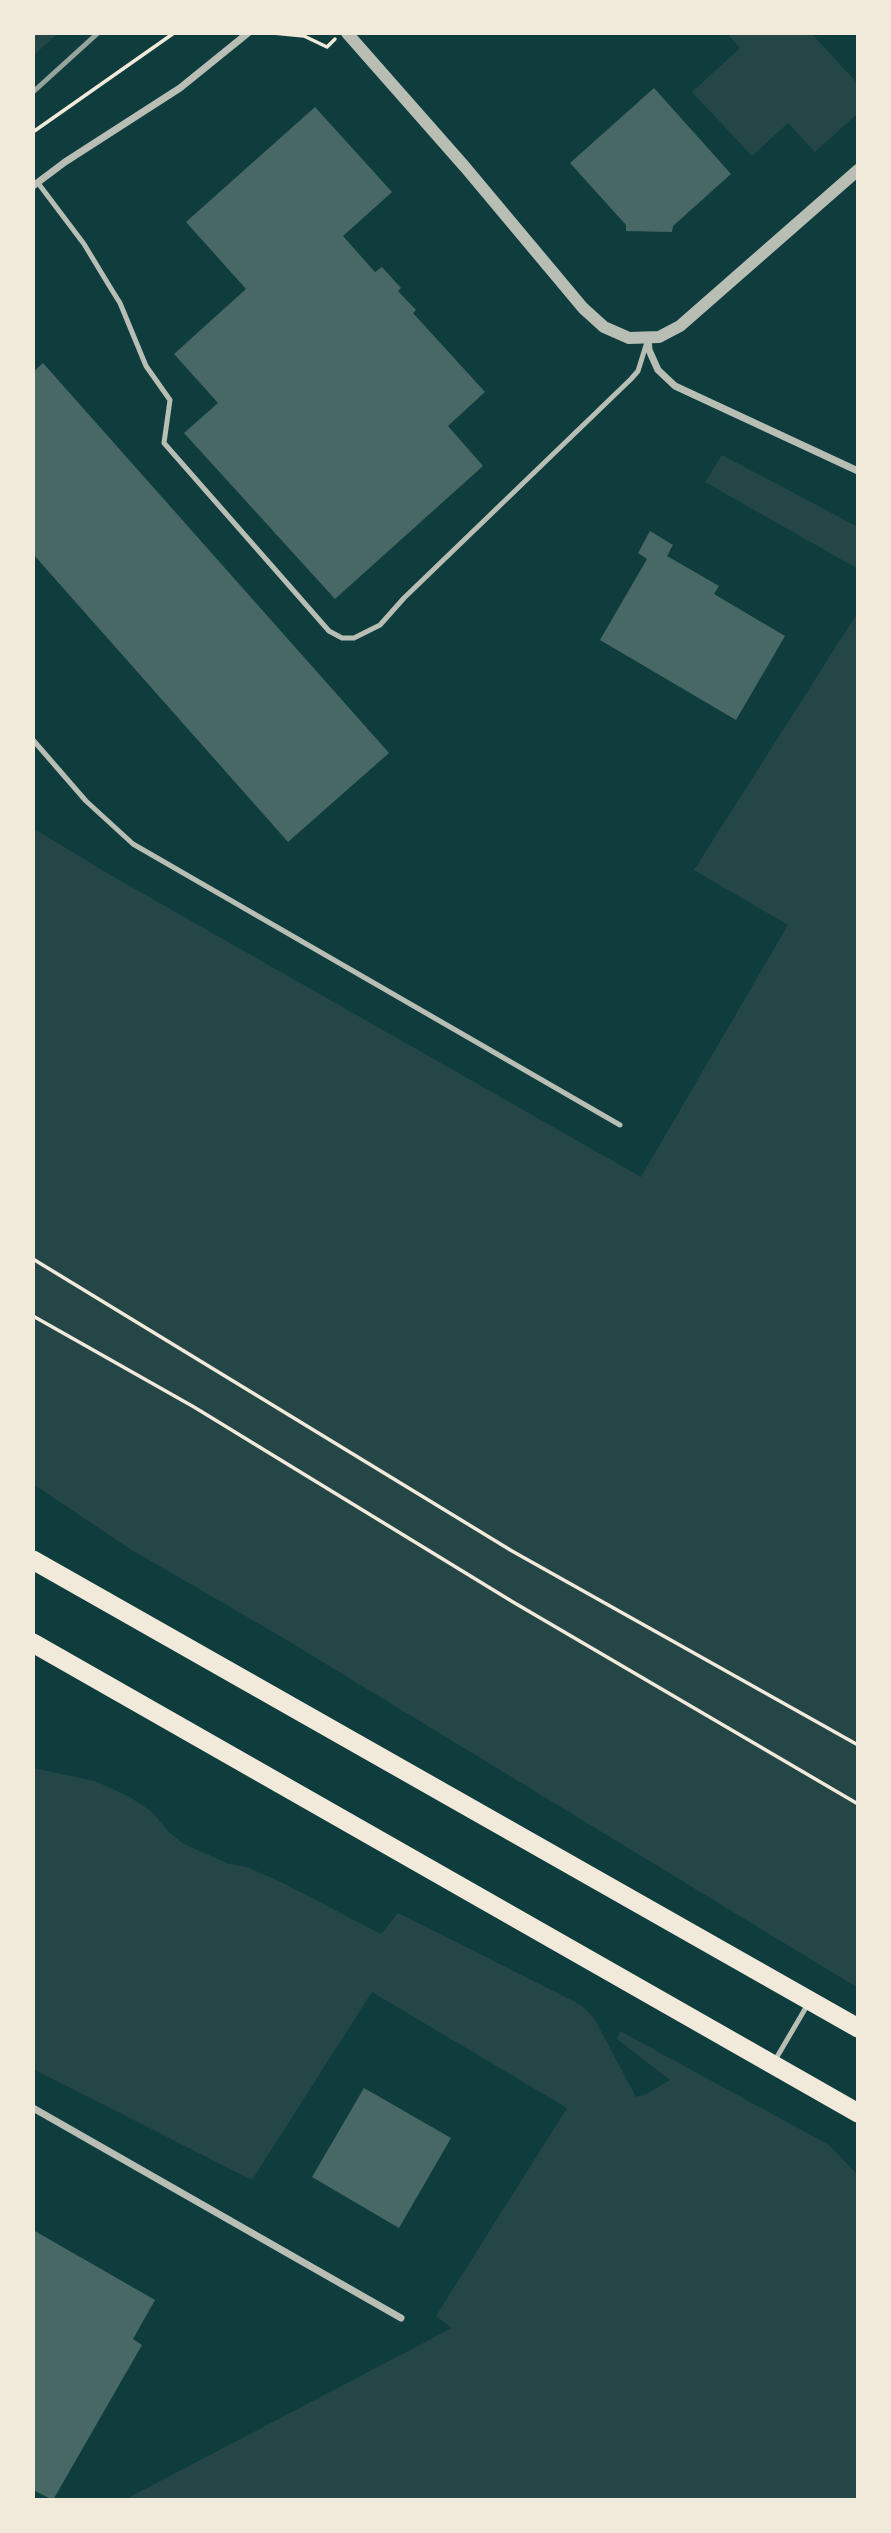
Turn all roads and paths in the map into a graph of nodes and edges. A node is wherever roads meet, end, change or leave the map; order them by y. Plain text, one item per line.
1 (174, 33) edge
2 (248, 33) edge
3 (273, 33) edge
4 (347, 33) edge
5 (327, 47) dead end
6 (33, 132) edge
7 (858, 170) edge
8 (35, 185) edge
9 (648, 339) junction
10 (858, 471) edge
11 (33, 740) edge
12 (620, 1125) dead end
13 (33, 1259) edge
14 (33, 1316) edge
15 (36, 1561) edge
16 (33, 1643) edge
17 (858, 1745) edge
18 (858, 1804) edge
19 (810, 2001) junction
20 (858, 2028) edge
21 (773, 2065) junction
22 (33, 2108) edge
23 (858, 2113) edge
24 (401, 2318) dead end

1 - 6 path
2 - 8 street
3 - 5 path
4 - 9 street
7 - 9 street
8 - 9 lane
9 - 10 street
11 - 12 lane
13 - 17 path
14 - 18 path
15 - 19 highway
16 - 21 highway
19 - 20 highway
19 - 21 lane
21 - 23 highway
22 - 24 street

